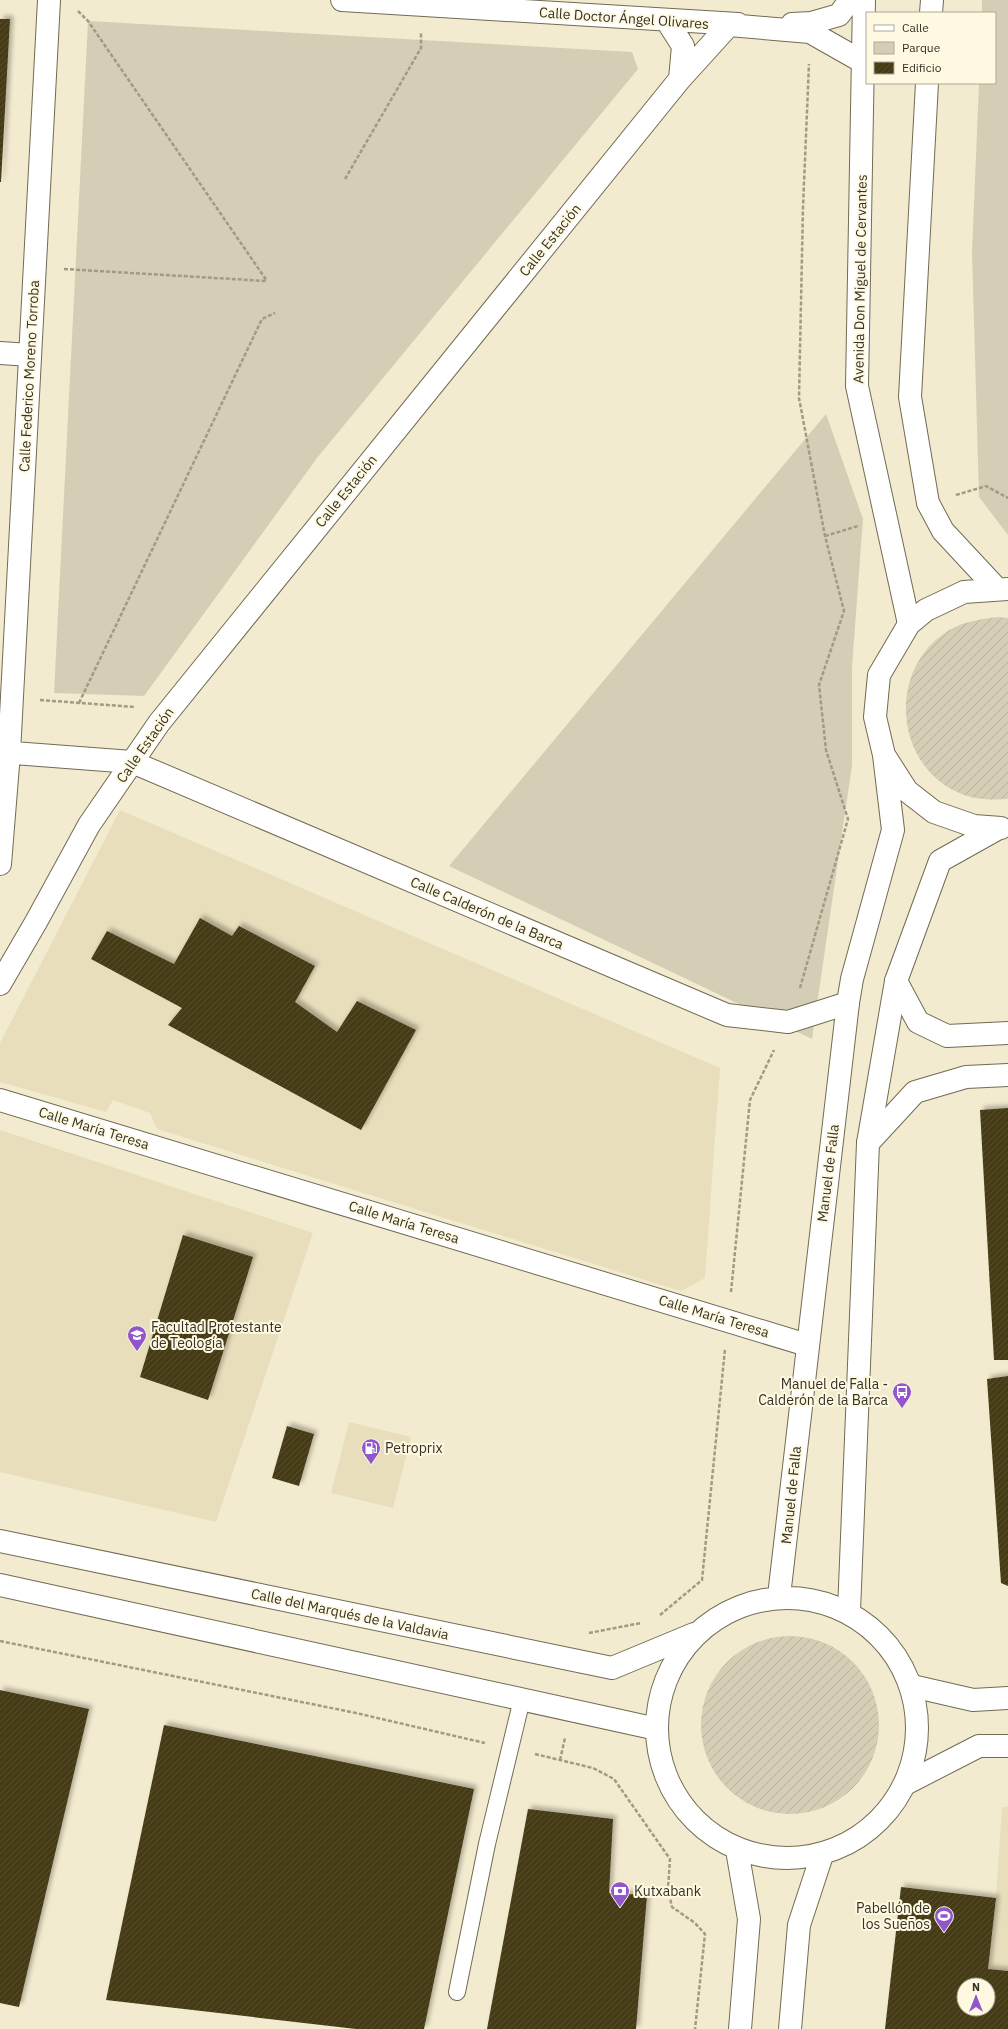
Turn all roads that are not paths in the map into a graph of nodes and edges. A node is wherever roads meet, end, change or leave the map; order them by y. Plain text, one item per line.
1 (49, 0) edge
2 (342, 0) edge
3 (850, 0) edge
4 (864, 0) edge
5 (932, 0) edge
6 (422, 2) edge
7 (931, 12) edge
8 (667, 21) junction
9 (729, 24) junction
10 (863, 62) junction
11 (680, 79) junction
12 (928, 84) edge
13 (0, 353) edge
14 (30, 355) junction
15 (1002, 589) edge
16 (909, 624) junction
17 (5, 753) edge
18 (884, 755) junction
19 (132, 762) junction
20 (1004, 827) edge
21 (0, 864) edge
22 (896, 981) junction
23 (0, 984) edge
24 (848, 1003) junction
25 (1008, 1033) edge
26 (1008, 1075) edge
27 (0, 1100) edge
28 (868, 1143) junction
29 (807, 1345) junction
30 (0, 1541) edge
31 (0, 1585) edge
32 (779, 1596) junction
33 (849, 1611) junction
34 (694, 1634) junction
35 (912, 1686) junction
36 (1008, 1698) edge
37 (522, 1699) junction
38 (657, 1729) junction
39 (1008, 1746) edge
40 (907, 1783) junction
41 (737, 1850) junction
42 (822, 1854) junction
43 (457, 1992) dead end
44 (740, 2029) edge
45 (790, 2029) edge

1 - 14 street, Calle Federico Moreno Torroba
2 - 6 street, Calle Doctor Ángel Olivares
3 - 9 street, Calle Doctor Ángel Olivares
4 - 10 street, Avenida Don Miguel de Cervantes
5 - 7 street
6 - 8 street, Calle Doctor Ángel Olivares
8 - 9 street, Calle Doctor Ángel Olivares
8 - 11 street
9 - 10 street
9 - 11 street, Calle Estación
10 - 16 street, Avenida Don Miguel de Cervantes
11 - 19 street, Calle Estación
12 - 15 street
13 - 14 street
14 - 17 street, Calle Federico Moreno Torroba
15 - 16 street
16 - 18 street
17 - 19 street, Calle Calderón de la Barca
17 - 21 street
18 - 20 street
18 - 24 street, Manuel de Falla
19 - 23 street, Calle Estación
19 - 24 street, Calle Calderón de la Barca
20 - 22 street
22 - 25 street
22 - 28 street
24 - 29 street, Manuel de Falla
26 - 28 street
27 - 29 street, Calle María Teresa
28 - 33 street
29 - 32 street, Manuel de Falla
30 - 34 street, Calle del Marqués de la Valdavia
31 - 37 street
32 - 33 street
32 - 34 street
33 - 35 street
34 - 38 street
35 - 36 street
35 - 40 street
37 - 38 street
37 - 43 lane
38 - 41 street
39 - 40 street
40 - 42 street
41 - 42 street
41 - 44 street
42 - 45 street

